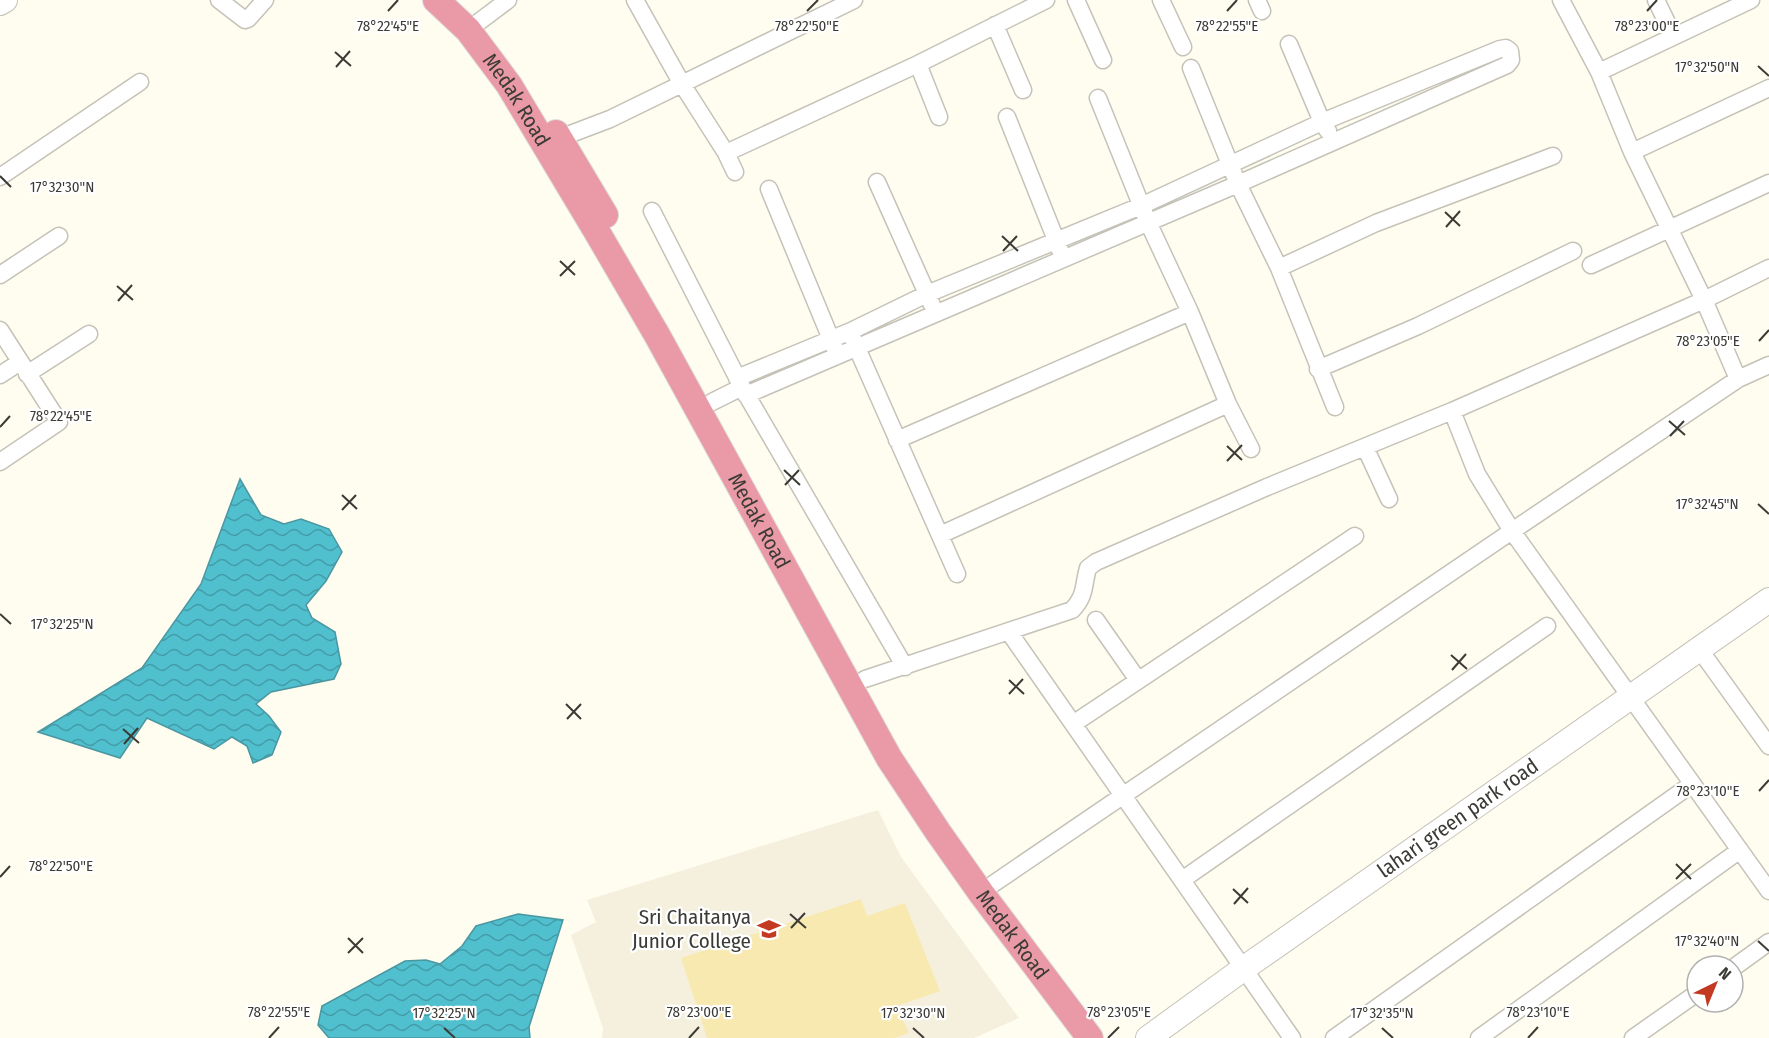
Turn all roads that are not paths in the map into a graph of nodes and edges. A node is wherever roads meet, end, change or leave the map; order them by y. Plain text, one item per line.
1 (4, 0) edge
2 (219, 0) edge
3 (265, 0) edge
4 (436, 0) edge
5 (459, 0) edge
6 (508, 0) edge
7 (854, 0) edge
8 (1046, 0) edge
9 (1076, 0) edge
10 (1161, 0) edge
11 (1561, 0) edge
12 (1656, 0) edge
13 (1744, 1) edge
14 (640, 2) edge
15 (0, 3) edge
16 (474, 25) junction
17 (995, 26) junction
18 (1673, 35) junction
19 (1289, 44) dead end
20 (1183, 47) dead end
21 (1103, 60) dead end
22 (918, 64) junction
23 (1191, 68) dead end
24 (1599, 72) junction
25 (140, 82) dead end
26 (682, 84) junction
27 (1769, 88) edge
28 (1023, 90) dead end
29 (1098, 98) dead end
30 (939, 117) dead end
31 (1007, 117) dead end
32 (1322, 122) junction
33 (560, 138) junction
34 (1335, 141) junction
35 (1632, 152) junction
36 (726, 153) junction
37 (1553, 156) dead end
38 (1230, 166) junction
39 (735, 172) dead end
40 (0, 177) edge
41 (878, 182) dead end
42 (1769, 183) edge
43 (1238, 184) junction
44 (769, 189) dead end
45 (1143, 205) junction
46 (652, 211) dead end
47 (1148, 222) junction
48 (1669, 229) junction
49 (59, 236) dead end
50 (1058, 240) junction
51 (1573, 251) dead end
52 (1062, 258) junction
53 (1591, 265) dead end
54 (1279, 268) junction
55 (1769, 268) edge
56 (0, 275) edge
57 (927, 294) junction
58 (1704, 300) junction
59 (1190, 312) junction
60 (935, 313) junction
61 (0, 330) edge
62 (850, 331) junction
63 (89, 334) dead end
64 (831, 338) junction
65 (856, 348) junction
66 (837, 355) junction
67 (1769, 365) edge
68 (24, 368) junction
69 (1318, 369) junction
70 (0, 375) edge
71 (1738, 379) junction
72 (742, 386) junction
73 (712, 402) junction
74 (1228, 404) junction
75 (1335, 407) dead end
76 (1452, 411) junction
77 (897, 440) junction
78 (1365, 447) junction
79 (1251, 449) dead end
80 (0, 462) edge
81 (1389, 499) dead end
82 (1512, 531) junction
83 (940, 535) junction
84 (1355, 536) dead end
85 (957, 574) dead end
86 (1769, 600) edge
87 (1096, 620) dead end
88 (1547, 626) dead end
89 (1009, 632) junction
90 (1700, 650) junction
91 (905, 667) junction
92 (865, 680) junction
93 (1138, 680) junction
94 (1630, 697) junction
95 (1073, 724) junction
96 (1769, 746) edge
97 (1692, 784) junction
98 (1122, 795) junction
99 (1740, 850) junction
100 (1182, 880) junction
101 (993, 884) junction
102 (1769, 891) edge
103 (1769, 942) edge
104 (1745, 959) edge
105 (1244, 969) junction
106 (1685, 1001) edge
107 (1090, 1038) edge
108 (1109, 1038) edge
109 (1148, 1038) edge
110 (1292, 1038) edge
111 (1334, 1038) edge
112 (1479, 1038) edge
113 (1633, 1038) edge

1 - 15 street
2 - 3 street
4 - 16 main road, Medak Road
5 - 16 main road, Medak Road
6 - 16 street
7 - 26 street
8 - 17 street
9 - 21 street
10 - 20 street
11 - 24 street
12 - 18 street
13 - 18 street
14 - 26 street
16 - 33 main road, Medak Road
16 - 107 main road, Medak Road
17 - 22 street
17 - 28 street
18 - 24 street
19 - 32 street
22 - 30 street
22 - 36 street
23 - 38 street
24 - 35 street
25 - 40 street
26 - 33 street
26 - 36 street
27 - 35 street
29 - 45 street
31 - 50 street
32 - 34 street
32 - 34 street
32 - 38 street
33 - 73 main road, Medak Road
34 - 43 street
35 - 48 street
36 - 39 street
37 - 54 street
38 - 43 street
38 - 45 street
41 - 57 street
42 - 48 street
43 - 47 street
43 - 54 street
44 - 64 street
45 - 47 street
45 - 50 street
46 - 72 street
47 - 52 street
47 - 59 street
48 - 53 street
48 - 58 street
49 - 56 street
50 - 52 street
50 - 57 street
51 - 69 street
52 - 60 street
54 - 69 street
55 - 58 street
57 - 60 street
57 - 62 street
58 - 71 street
58 - 76 street
59 - 74 street
59 - 77 street
60 - 65 street
61 - 68 street
62 - 64 street
62 - 65 street
63 - 68 street
64 - 66 street
64 - 72 street
65 - 66 street
65 - 77 street
66 - 72 street
67 - 71 street
68 - 70 street
68 - 80 street
69 - 75 street
71 - 82 street
72 - 73 street
72 - 91 street
73 - 92 main road, Medak Road
74 - 79 street
74 - 83 street
76 - 78 street
76 - 82 street
77 - 83 street
78 - 81 street
78 - 89 street
82 - 94 street
82 - 98 street
83 - 85 street
84 - 93 street
86 - 90 street, lahari green park road
87 - 93 street
88 - 100 street
89 - 91 street
89 - 95 street
90 - 94 street, lahari green park road
90 - 96 street
91 - 92 street
92 - 101 main road, Medak Road
93 - 95 street
94 - 97 street
94 - 105 street, lahari green park road
95 - 98 street
97 - 99 street
97 - 111 street
98 - 100 street
98 - 101 street
99 - 102 street
99 - 112 street
100 - 105 street
101 - 108 main road, Medak Road
103 - 104 street
105 - 109 street, lahari green park road
105 - 110 street
106 - 113 street

